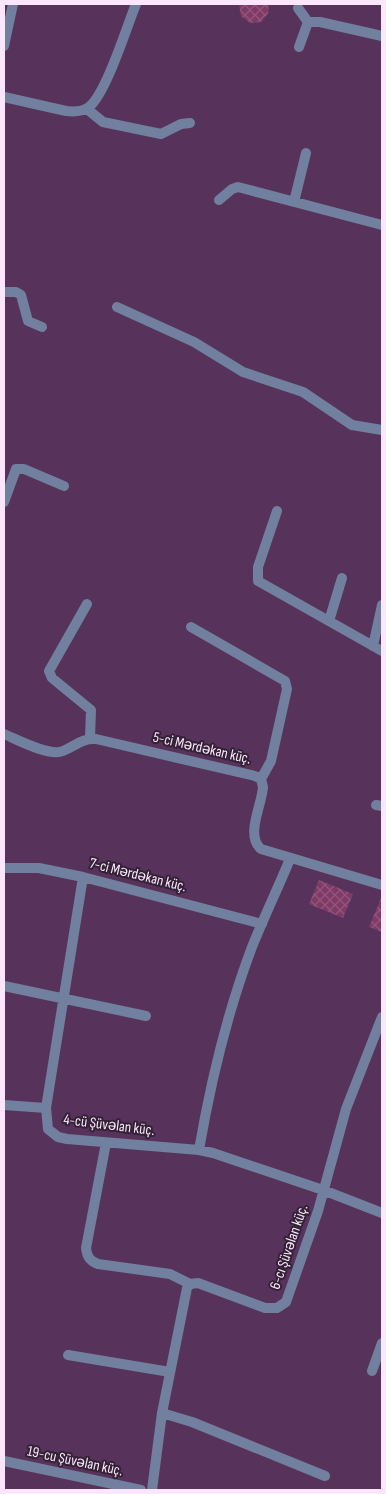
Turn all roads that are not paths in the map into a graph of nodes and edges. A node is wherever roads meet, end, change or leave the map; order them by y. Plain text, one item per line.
1 (13, 4) edge
2 (136, 4) edge
3 (298, 8) dead end
4 (7, 14) edge
5 (308, 22) junction
6 (382, 36) edge
7 (4, 46) edge
8 (300, 47) dead end
9 (4, 97) edge
10 (87, 109) junction
11 (190, 123) dead end
12 (306, 153) dead end
13 (219, 200) dead end
14 (294, 202) junction
15 (382, 225) edge
16 (4, 292) edge
17 (117, 307) dead end
18 (42, 327) dead end
19 (382, 430) edge
20 (64, 486) dead end
21 (4, 502) edge
22 (277, 511) dead end
23 (342, 578) dead end
24 (87, 604) dead end
25 (382, 605) edge
26 (329, 620) junction
27 (190, 627) dead end
28 (373, 646) junction
29 (382, 651) edge
30 (4, 734) edge
31 (90, 738) junction
32 (261, 779) junction
33 (290, 859) junction
34 (4, 868) edge
35 (83, 877) junction
36 (382, 885) edge
37 (262, 924) junction
38 (4, 986) edge
39 (62, 1000) junction
40 (146, 1016) dead end
41 (382, 1017) edge
42 (4, 1104) edge
43 (46, 1108) junction
44 (106, 1143) junction
45 (199, 1150) junction
46 (323, 1190) junction
47 (382, 1214) edge
48 (190, 1284) junction
49 (382, 1343) edge
50 (68, 1355) dead end
51 (372, 1371) dead end
52 (170, 1372) junction
53 (162, 1414) junction
54 (4, 1461) edge
55 (325, 1476) dead end
56 (141, 1490) edge
57 (152, 1490) edge

1 - 4 street
2 - 10 street
3 - 5 street
4 - 7 street
5 - 6 street
5 - 8 street
9 - 10 street
10 - 11 street
12 - 14 street
13 - 14 street
14 - 15 street
16 - 18 street
17 - 19 street
20 - 21 street
22 - 26 street
23 - 26 street
24 - 31 street
25 - 28 street
26 - 28 street
27 - 32 street
28 - 29 street
30 - 31 street
31 - 32 street, 5-ci Mərdəkan küç.
32 - 33 street, 5-ci Mərdəkan küç.
33 - 36 street, 5-ci Mərdəkan küç.
33 - 37 street
34 - 35 street, 7-ci Mərdəkan küç.
35 - 37 street, 7-ci Mərdəkan küç.
35 - 39 street, 4-cü Şüvəlan küç.
37 - 45 street
38 - 39 street
39 - 40 street
39 - 43 street, 4-cü Şüvəlan küç.
41 - 46 street, 6-cı Şüvəlan küç.
42 - 43 street
43 - 44 street, 4-cü Şüvəlan küç.
44 - 45 street, 4-cü Şüvəlan küç.
44 - 48 street
45 - 46 street, 4-cü Şüvəlan küç.
46 - 47 street, 4-cü Şüvəlan küç.
46 - 48 street, 6-cı Şüvəlan küç.
48 - 52 street
49 - 51 street
50 - 52 street
52 - 53 street
53 - 55 street
53 - 57 street
54 - 56 street, 19-cu Şüvəlan küç.

